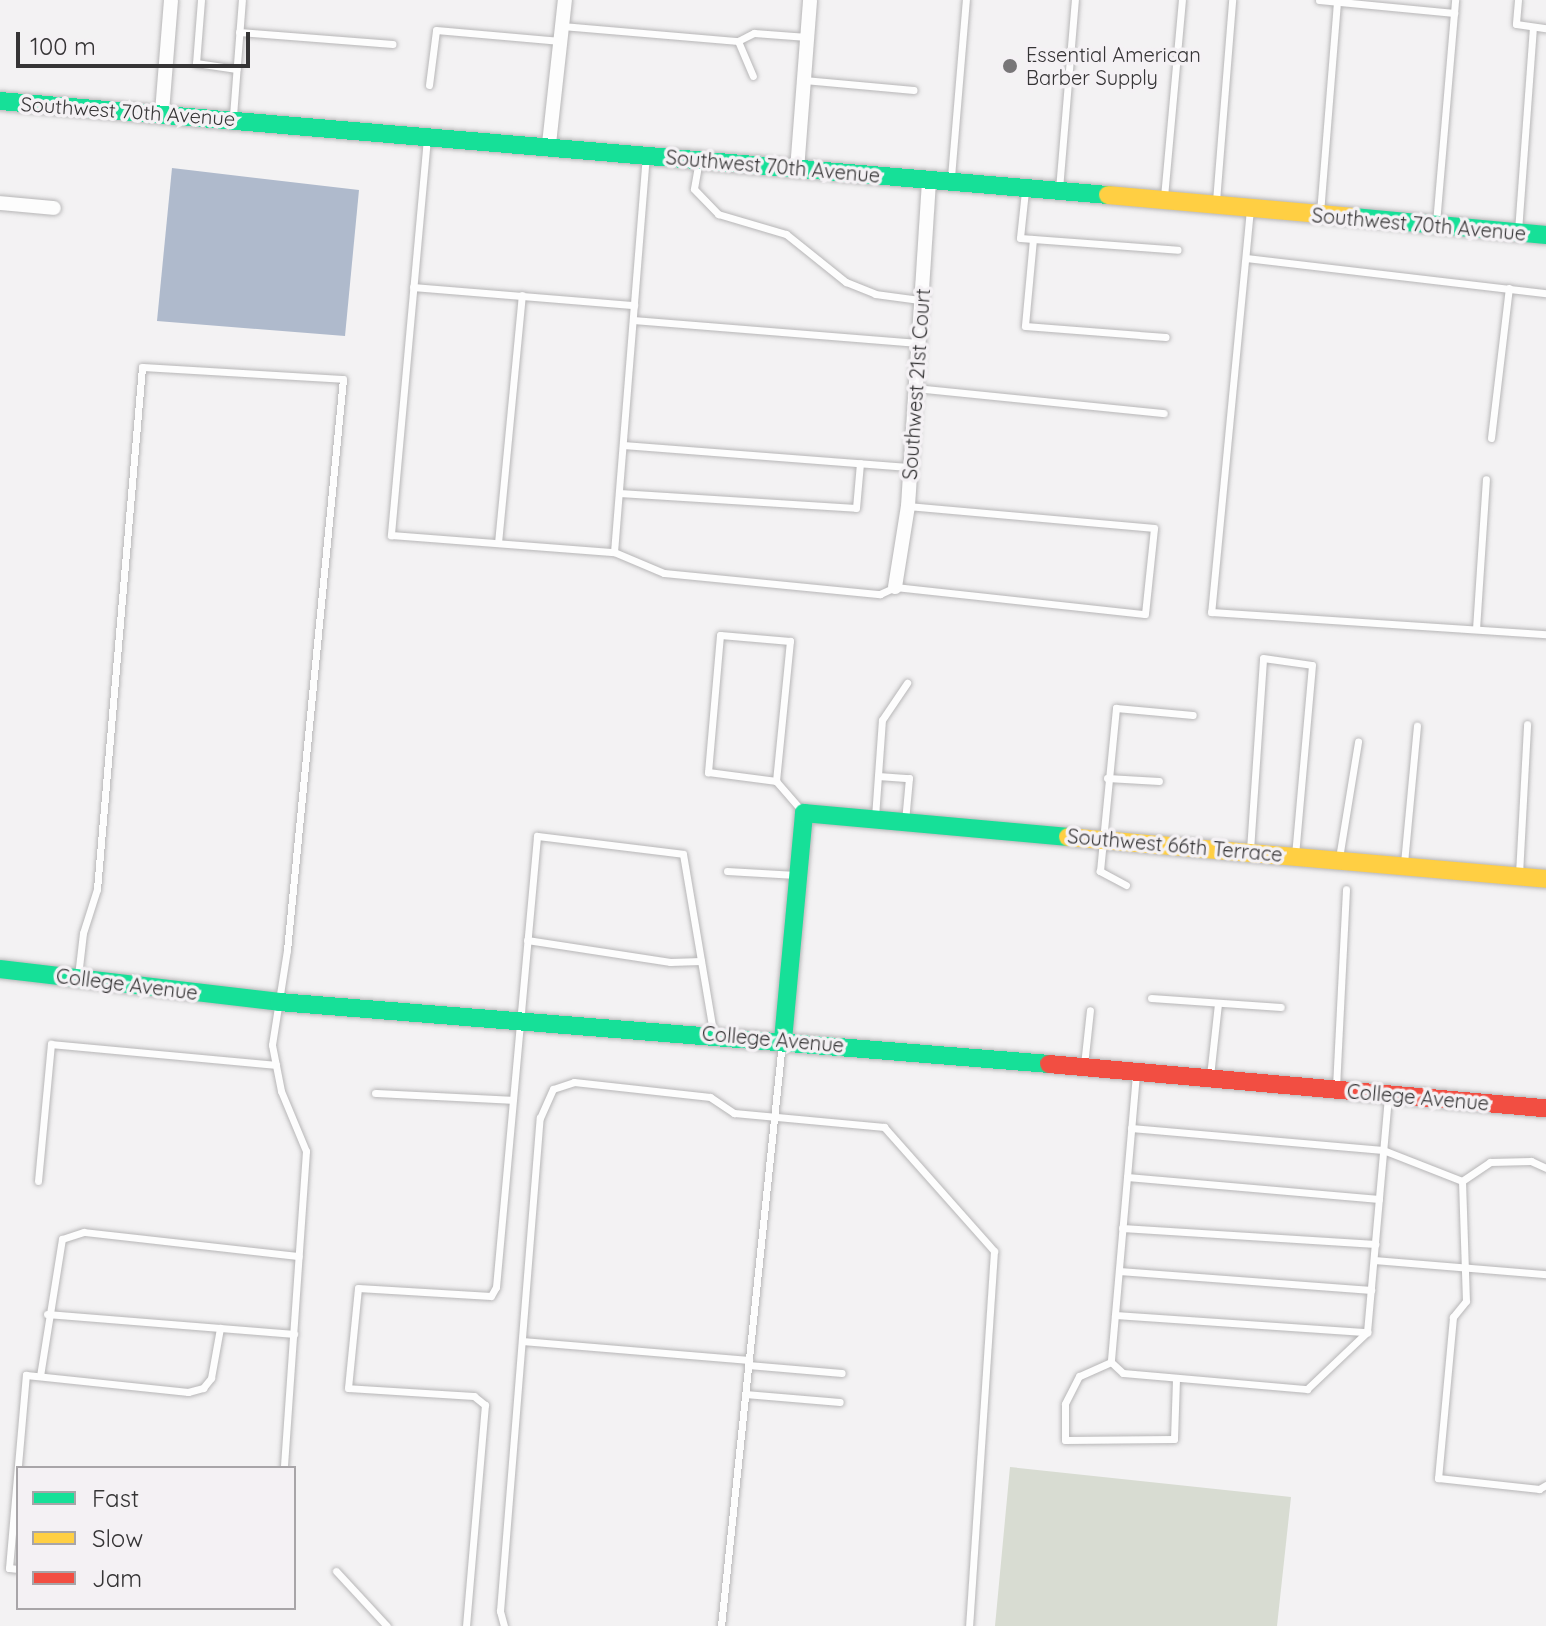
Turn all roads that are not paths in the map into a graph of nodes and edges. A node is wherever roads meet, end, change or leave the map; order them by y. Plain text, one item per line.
1 (171, 0) edge
2 (201, 0) edge
3 (242, 0) edge
4 (565, 0) edge
5 (810, 0) edge
6 (966, 0) edge
7 (1075, 0) edge
8 (1182, 0) edge
9 (1232, 0) edge
10 (1319, 0) edge
11 (1455, 0) edge
12 (1518, 0) edge
13 (1337, 1) edge
14 (1454, 13) junction
15 (1533, 28) junction
16 (1546, 28) edge
17 (239, 32) junction
18 (561, 33) junction
19 (807, 37) junction
20 (738, 41) junction
21 (393, 44) dead end
22 (237, 69) junction
23 (753, 76) dead end
24 (804, 80) junction
25 (429, 85) dead end
26 (914, 90) dead end
27 (0, 101) edge
28 (162, 112) junction
29 (233, 118) junction
30 (427, 134) junction
31 (549, 144) junction
32 (646, 155) junction
33 (699, 160) junction
34 (797, 170) junction
35 (929, 180) junction
36 (950, 182) junction
37 (1025, 189) junction
38 (1058, 192) junction
39 (1164, 201) junction
40 (0, 203) edge
41 (1216, 206) junction
42 (54, 208) dead end
43 (1250, 209) junction
44 (1320, 215) junction
45 (1436, 226) junction
46 (1518, 233) junction
47 (1546, 235) edge
48 (1033, 239) junction
49 (1178, 250) dead end
50 (1246, 258) junction
51 (413, 287) junction
52 (1509, 288) junction
53 (1546, 293) edge
54 (522, 295) junction
55 (922, 300) junction
56 (634, 305) junction
57 (633, 320) junction
58 (1166, 337) dead end
59 (920, 343) junction
60 (916, 388) junction
61 (1164, 413) dead end
62 (1491, 438) dead end
63 (623, 445) junction
64 (860, 463) junction
65 (908, 467) junction
66 (1486, 479) dead end
67 (619, 493) junction
68 (908, 506) junction
69 (498, 543) junction
70 (614, 552) junction
71 (895, 587) junction
72 (1476, 629) junction
73 (1546, 634) edge
74 (907, 683) dead end
75 (1193, 715) dead end
76 (1527, 724) dead end
77 (1417, 726) dead end
78 (1358, 742) dead end
79 (878, 776) junction
80 (1107, 778) junction
81 (776, 781) junction
82 (1159, 781) dead end
83 (804, 813) junction
84 (875, 819) junction
85 (905, 822) junction
86 (1100, 839) junction
87 (1250, 852) junction
88 (1294, 856) junction
89 (1339, 860) junction
90 (1404, 866) junction
91 (727, 871) dead end
92 (798, 875) junction
93 (1518, 876) junction
94 (1546, 879) edge
95 (1126, 885) dead end
96 (1346, 889) dead end
97 (527, 940) junction
98 (701, 961) junction
99 (0, 969) edge
100 (77, 977) junction
101 (1151, 998) dead end
102 (279, 1002) junction
103 (1218, 1003) junction
104 (1281, 1007) dead end
105 (1090, 1010) dead end
106 (518, 1019) junction
107 (713, 1035) junction
108 (783, 1040) junction
109 (276, 1065) junction
110 (1084, 1067) junction
111 (1136, 1072) junction
112 (1210, 1078) junction
113 (1336, 1090) junction
114 (375, 1093) dead end
115 (1388, 1094) junction
116 (512, 1100) junction
117 (1546, 1108) edge
118 (775, 1114) junction
119 (1131, 1128) junction
120 (1383, 1150) junction
121 (1546, 1168) edge
122 (1127, 1177) junction
123 (38, 1181) dead end
124 (1462, 1181) junction
125 (1379, 1199) junction
126 (1122, 1228) junction
127 (1375, 1244) junction
128 (299, 1256) junction
129 (1374, 1260) junction
130 (1465, 1268) junction
131 (1119, 1271) junction
132 (1546, 1274) edge
133 (1371, 1290) junction
134 (47, 1314) junction
135 (1115, 1315) junction
136 (220, 1328) junction
137 (1367, 1332) junction
138 (294, 1334) junction
139 (522, 1341) junction
140 (1111, 1362) junction
141 (749, 1363) junction
142 (842, 1373) dead end
143 (40, 1376) junction
144 (1176, 1378) junction
145 (745, 1394) junction
146 (840, 1402) dead end
147 (18, 1466) edge
148 (284, 1466) edge
149 (1546, 1485) edge
150 (16, 1489) edge
151 (16, 1569) edge
152 (336, 1571) dead end
153 (387, 1626) edge
154 (466, 1626) edge
155 (504, 1626) edge
156 (721, 1626) edge
157 (969, 1626) edge

1 - 28 street
2 - 22 lane
3 - 17 lane
4 - 18 street
5 - 19 street
6 - 36 lane
7 - 38 lane
8 - 39 lane
9 - 41 lane
10 - 13 lane
11 - 14 lane
12 - 15 lane
13 - 14 lane
13 - 44 lane
14 - 45 lane
15 - 16 lane
15 - 46 lane
17 - 21 lane
17 - 22 lane
18 - 20 lane
18 - 25 lane
18 - 31 street
19 - 20 lane
19 - 24 street
20 - 23 lane
22 - 29 lane
24 - 26 lane
24 - 34 street
27 - 28 street, Southwest 70th Avenue
28 - 29 street, Southwest 70th Avenue
29 - 30 street, Southwest 70th Avenue
30 - 31 street, Southwest 70th Avenue
30 - 51 lane
31 - 32 street, Southwest 70th Avenue
32 - 33 street, Southwest 70th Avenue
32 - 56 lane
33 - 34 street, Southwest 70th Avenue
33 - 55 lane
34 - 35 street, Southwest 70th Avenue
35 - 36 street, Southwest 70th Avenue
35 - 55 street, Southwest 21st Court
36 - 37 street, Southwest 70th Avenue
37 - 38 street, Southwest 70th Avenue
37 - 48 lane
38 - 39 street, Southwest 70th Avenue
39 - 41 street, Southwest 70th Avenue
40 - 42 street
41 - 43 street, Southwest 70th Avenue
43 - 44 street, Southwest 70th Avenue
43 - 50 lane
44 - 45 street, Southwest 70th Avenue
45 - 46 street, Southwest 70th Avenue
46 - 47 street, Southwest 70th Avenue
48 - 49 lane
48 - 58 lane
50 - 52 lane
50 - 72 lane
51 - 54 lane
51 - 69 lane
52 - 53 lane
52 - 62 lane
54 - 56 lane
54 - 69 lane
55 - 59 street, Southwest 21st Court
56 - 57 lane
57 - 59 lane
57 - 63 lane
59 - 60 street, Southwest 21st Court
60 - 61 lane
60 - 65 street, Southwest 21st Court
63 - 64 lane
63 - 67 lane
64 - 65 lane
64 - 67 lane
65 - 68 street, Southwest 21st Court
66 - 72 lane
67 - 70 lane
68 - 71 street, Southwest 21st Court
68 - 71 lane
69 - 70 lane
70 - 71 lane
72 - 73 lane
74 - 79 lane
75 - 80 lane
76 - 93 lane
77 - 90 lane
78 - 89 lane
79 - 84 lane
79 - 85 lane
80 - 82 lane
80 - 86 lane
81 - 81 lane
81 - 83 lane
83 - 84 street, Southwest 66th Terrace
83 - 92 street
84 - 85 street, Southwest 66th Terrace
85 - 86 street, Southwest 66th Terrace
86 - 87 street, Southwest 66th Terrace
86 - 95 lane
87 - 88 street, Southwest 66th Terrace
87 - 88 lane
88 - 89 street, Southwest 66th Terrace
89 - 90 street, Southwest 66th Terrace
90 - 93 street, Southwest 66th Terrace
91 - 92 lane
92 - 108 street
93 - 94 street, Southwest 66th Terrace
96 - 113 lane
97 - 98 lane
97 - 98 lane
97 - 106 lane
98 - 107 lane
99 - 100 street, College Avenue
100 - 102 street, College Avenue
100 - 102 lane
101 - 103 lane
102 - 106 street, College Avenue
102 - 109 lane
103 - 104 lane
103 - 112 lane
105 - 110 lane
106 - 107 street, College Avenue
106 - 116 lane
107 - 108 street, College Avenue
108 - 110 street, College Avenue
108 - 118 lane
109 - 123 lane
109 - 128 lane
110 - 111 street, College Avenue
111 - 112 street, College Avenue
111 - 119 lane
112 - 113 street, College Avenue
113 - 115 street, College Avenue
114 - 116 lane
115 - 117 street, College Avenue
115 - 120 lane
116 - 154 lane
118 - 139 lane
118 - 141 lane
118 - 157 lane
119 - 120 lane
119 - 122 lane
120 - 124 lane
120 - 125 lane
121 - 124 lane
122 - 125 lane
122 - 126 lane
124 - 130 lane
125 - 127 lane
126 - 127 lane
126 - 131 lane
127 - 129 lane
128 - 134 lane
128 - 138 lane
129 - 130 lane
129 - 133 lane
130 - 132 lane
130 - 149 lane
131 - 133 lane
131 - 135 lane
133 - 137 lane
134 - 136 lane
134 - 143 lane
135 - 137 lane
135 - 140 lane
136 - 138 lane
136 - 143 lane
137 - 144 lane
138 - 148 lane
139 - 141 lane
139 - 155 lane
140 - 144 lane
140 - 144 lane
141 - 142 lane
141 - 145 lane
143 - 147 lane
145 - 146 lane
145 - 156 lane
150 - 151 lane
152 - 153 lane

